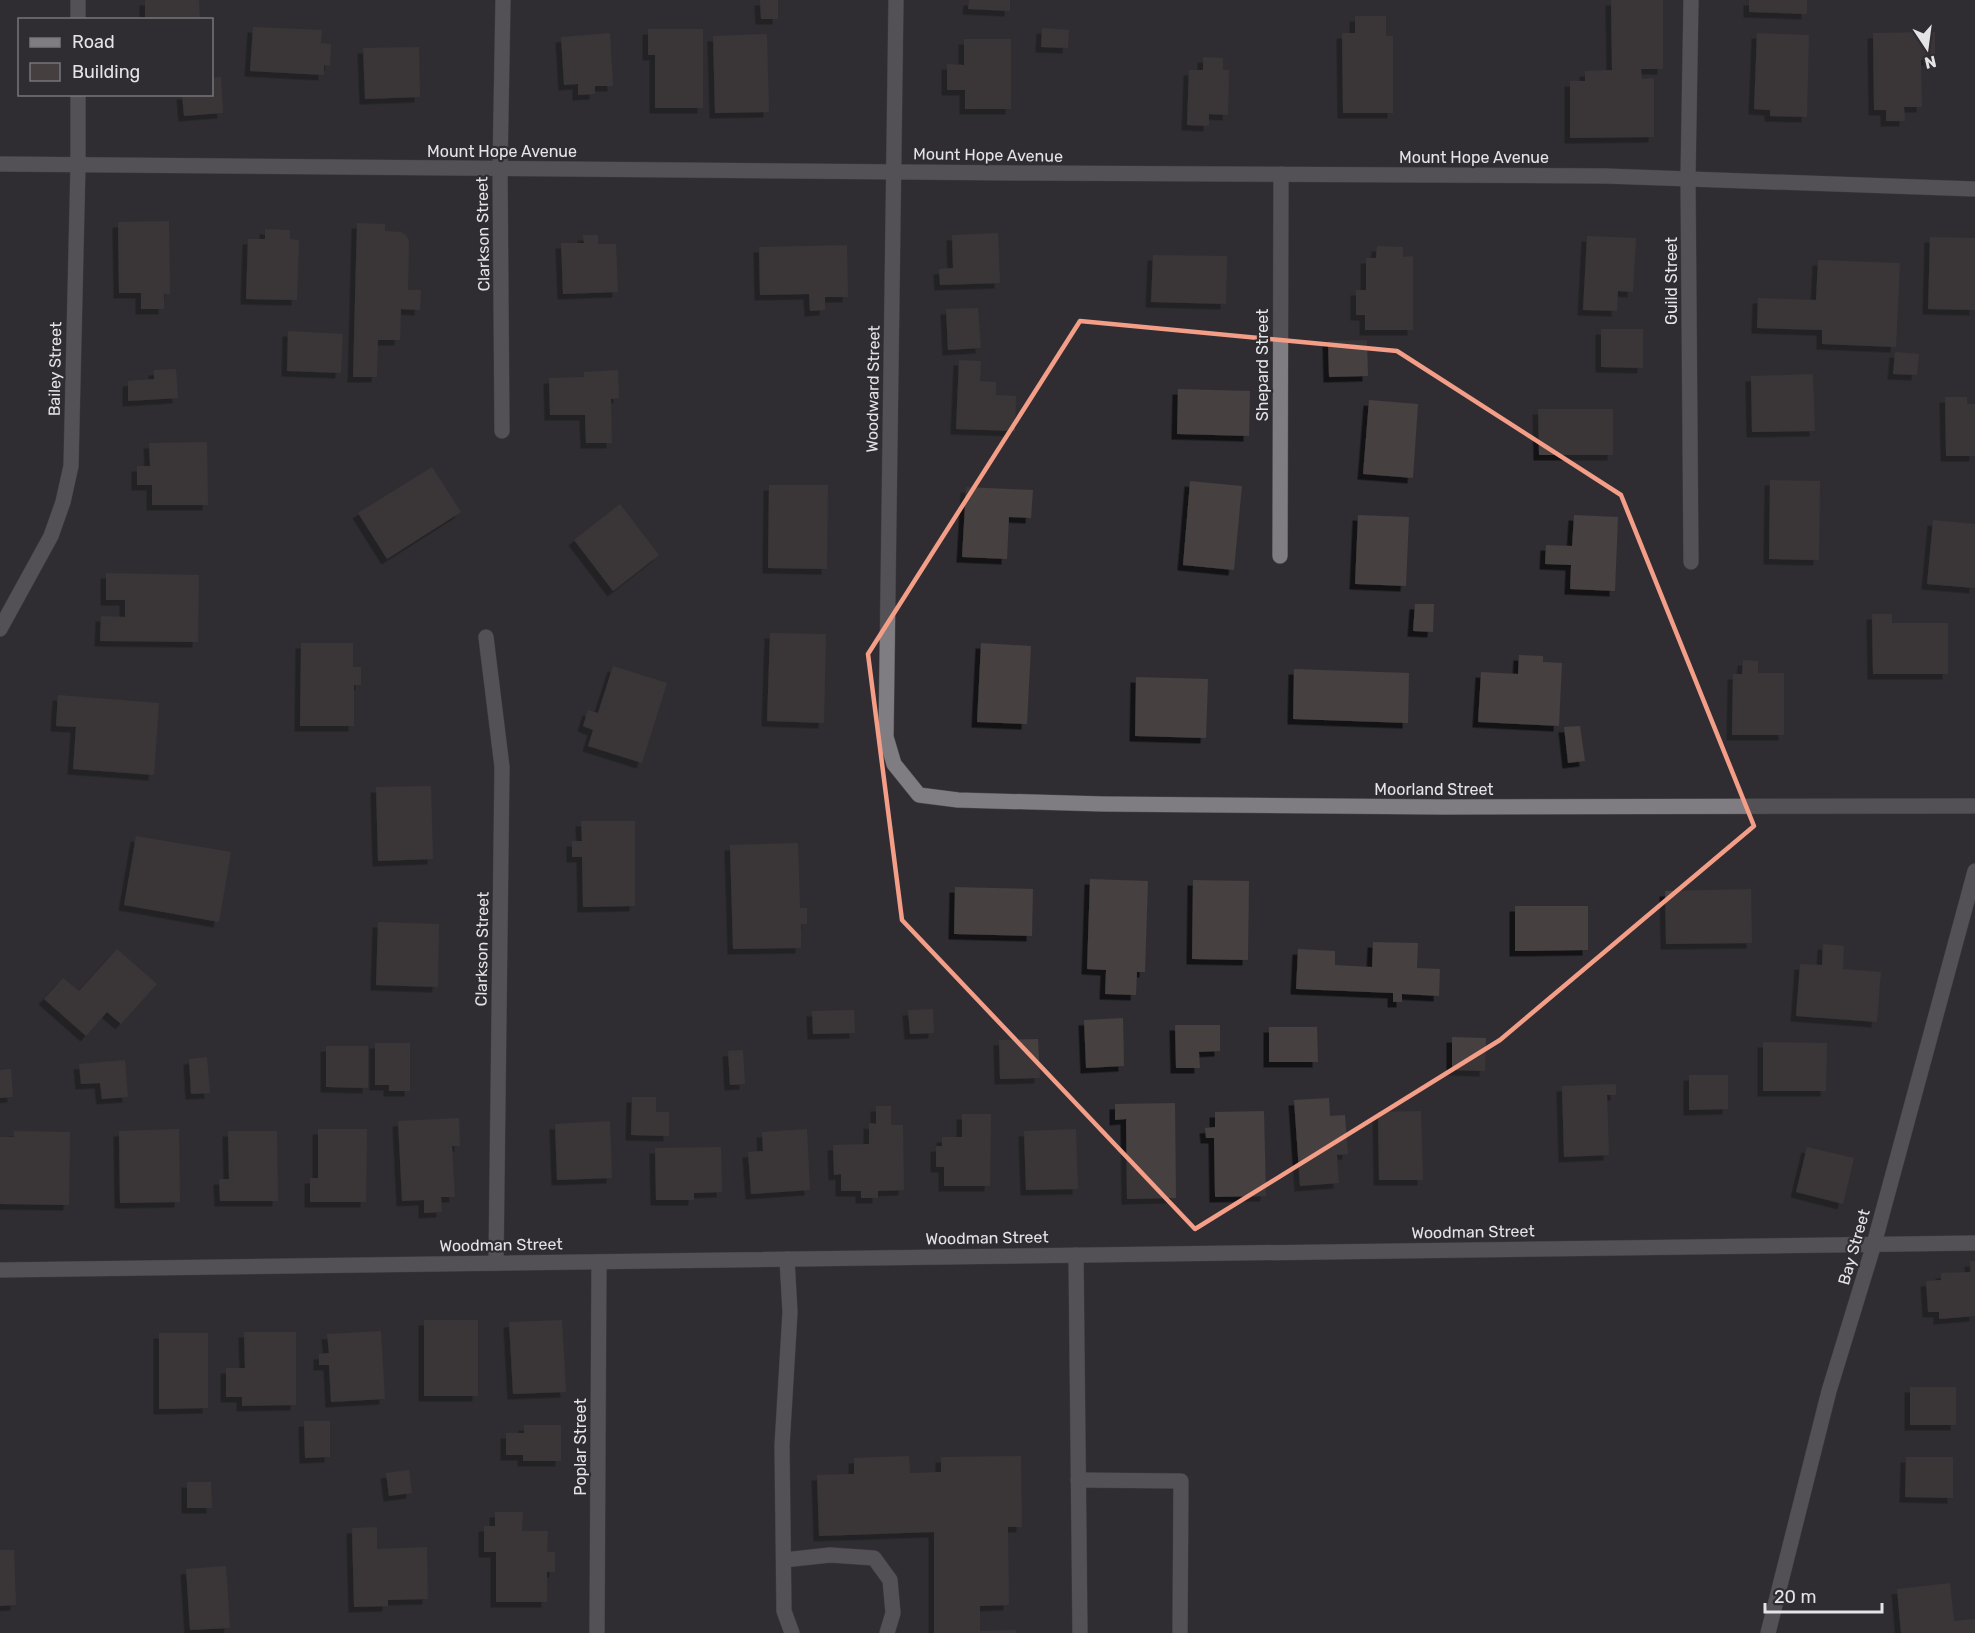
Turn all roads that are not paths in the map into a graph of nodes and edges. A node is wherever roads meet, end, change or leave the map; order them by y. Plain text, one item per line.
1 (78, 0) edge
2 (502, 0) edge
3 (896, 0) edge
4 (1691, 0) edge
5 (78, 18) edge
6 (78, 96) edge
7 (0, 164) edge
8 (78, 165) junction
9 (500, 169) junction
10 (894, 172) junction
11 (1281, 174) junction
12 (1688, 178) junction
13 (1975, 189) edge
14 (502, 431) dead end
15 (1280, 556) dead end
16 (1691, 562) dead end
17 (0, 629) edge
18 (486, 637) dead end
19 (902, 775) joint
20 (1975, 806) edge
21 (1975, 871) edge
22 (1975, 1242) edge
23 (1874, 1244) junction
24 (1076, 1255) junction
25 (787, 1259) junction
26 (599, 1262) junction
27 (495, 1263) junction
28 (0, 1270) edge
29 (1078, 1480) junction
30 (784, 1560) junction
31 (597, 1633) edge
32 (792, 1633) edge
33 (886, 1633) edge
34 (1080, 1633) edge
35 (1180, 1633) edge
36 (1768, 1633) edge

1 - 5 street
2 - 9 street, Clarkson Street
3 - 10 street, Woodward Street
4 - 12 street, Guild Street
6 - 8 street, Bailey Street
7 - 8 street, Mount Hope Avenue
8 - 9 street, Mount Hope Avenue
8 - 17 street, Bailey Street
9 - 10 street, Mount Hope Avenue
9 - 14 street, Clarkson Street
10 - 11 street, Mount Hope Avenue
10 - 19 street, Woodward Street
11 - 12 street, Mount Hope Avenue
11 - 15 street, Shepard Street
12 - 13 street, Mount Hope Avenue
12 - 16 street, Guild Street
18 - 27 street, Clarkson Street
19 - 20 street, Moorland Street
21 - 23 street, Bay Street
22 - 23 street, Woodman Street
23 - 24 street, Woodman Street
23 - 36 street, Bay Street
24 - 25 street, Woodman Street
24 - 29 street
25 - 26 street, Woodman Street
25 - 30 street
26 - 27 street, Woodman Street
26 - 31 street, Poplar Street
27 - 28 street, Woodman Street
29 - 34 street
29 - 35 street
30 - 32 street
30 - 33 street

